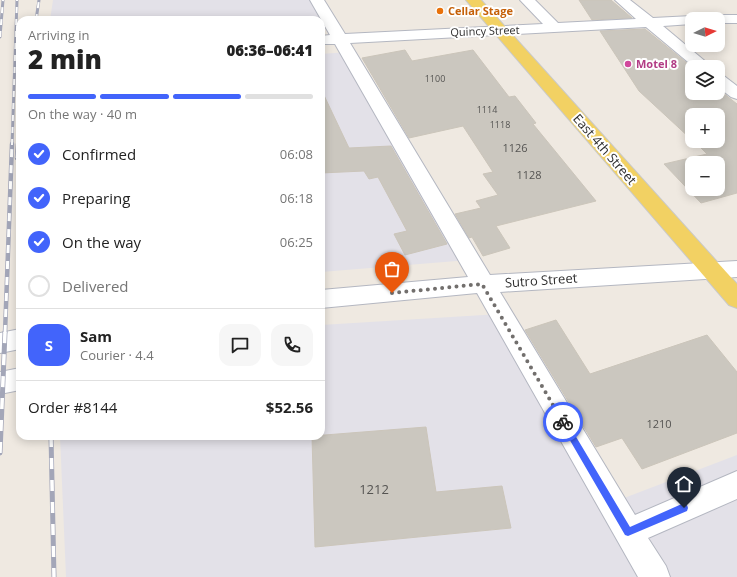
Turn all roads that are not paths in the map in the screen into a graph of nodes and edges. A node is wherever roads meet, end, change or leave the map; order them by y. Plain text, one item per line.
1 (317, 0) edge
2 (473, 0) edge
3 (527, 0) edge
4 (622, 0) edge
5 (322, 16) edge
6 (725, 19) edge
7 (737, 19) edge
8 (685, 20) edge
9 (649, 22) junction
10 (325, 24) edge
11 (555, 28) junction
12 (500, 30) junction
13 (330, 39) edge
14 (695, 60) edge
15 (725, 85) edge
16 (737, 94) edge
17 (737, 269) edge
18 (711, 270) junction
19 (482, 284) junction
20 (325, 299) edge
21 (737, 299) edge
22 (16, 340) edge
23 (0, 343) edge
24 (16, 380) edge
25 (0, 383) edge
26 (737, 485) edge
27 (628, 532) junction
28 (655, 577) edge

1 - 5 street
2 - 12 main road, East 4th Street
3 - 11 street
4 - 9 street
6 - 7 street
8 - 9 street, Quincy Street
9 - 11 street, Quincy Street
9 - 14 street
10 - 13 street
11 - 12 street, Quincy Street
12 - 13 street, Quincy Street
12 - 18 main road, East 4th Street
13 - 19 street
15 - 16 street
17 - 18 street, Sutro Street
18 - 19 street, Sutro Street
18 - 21 main road, East 4th Street
19 - 20 street, Sutro Street
19 - 27 street
22 - 23 street
24 - 25 street
26 - 27 street
27 - 28 street

